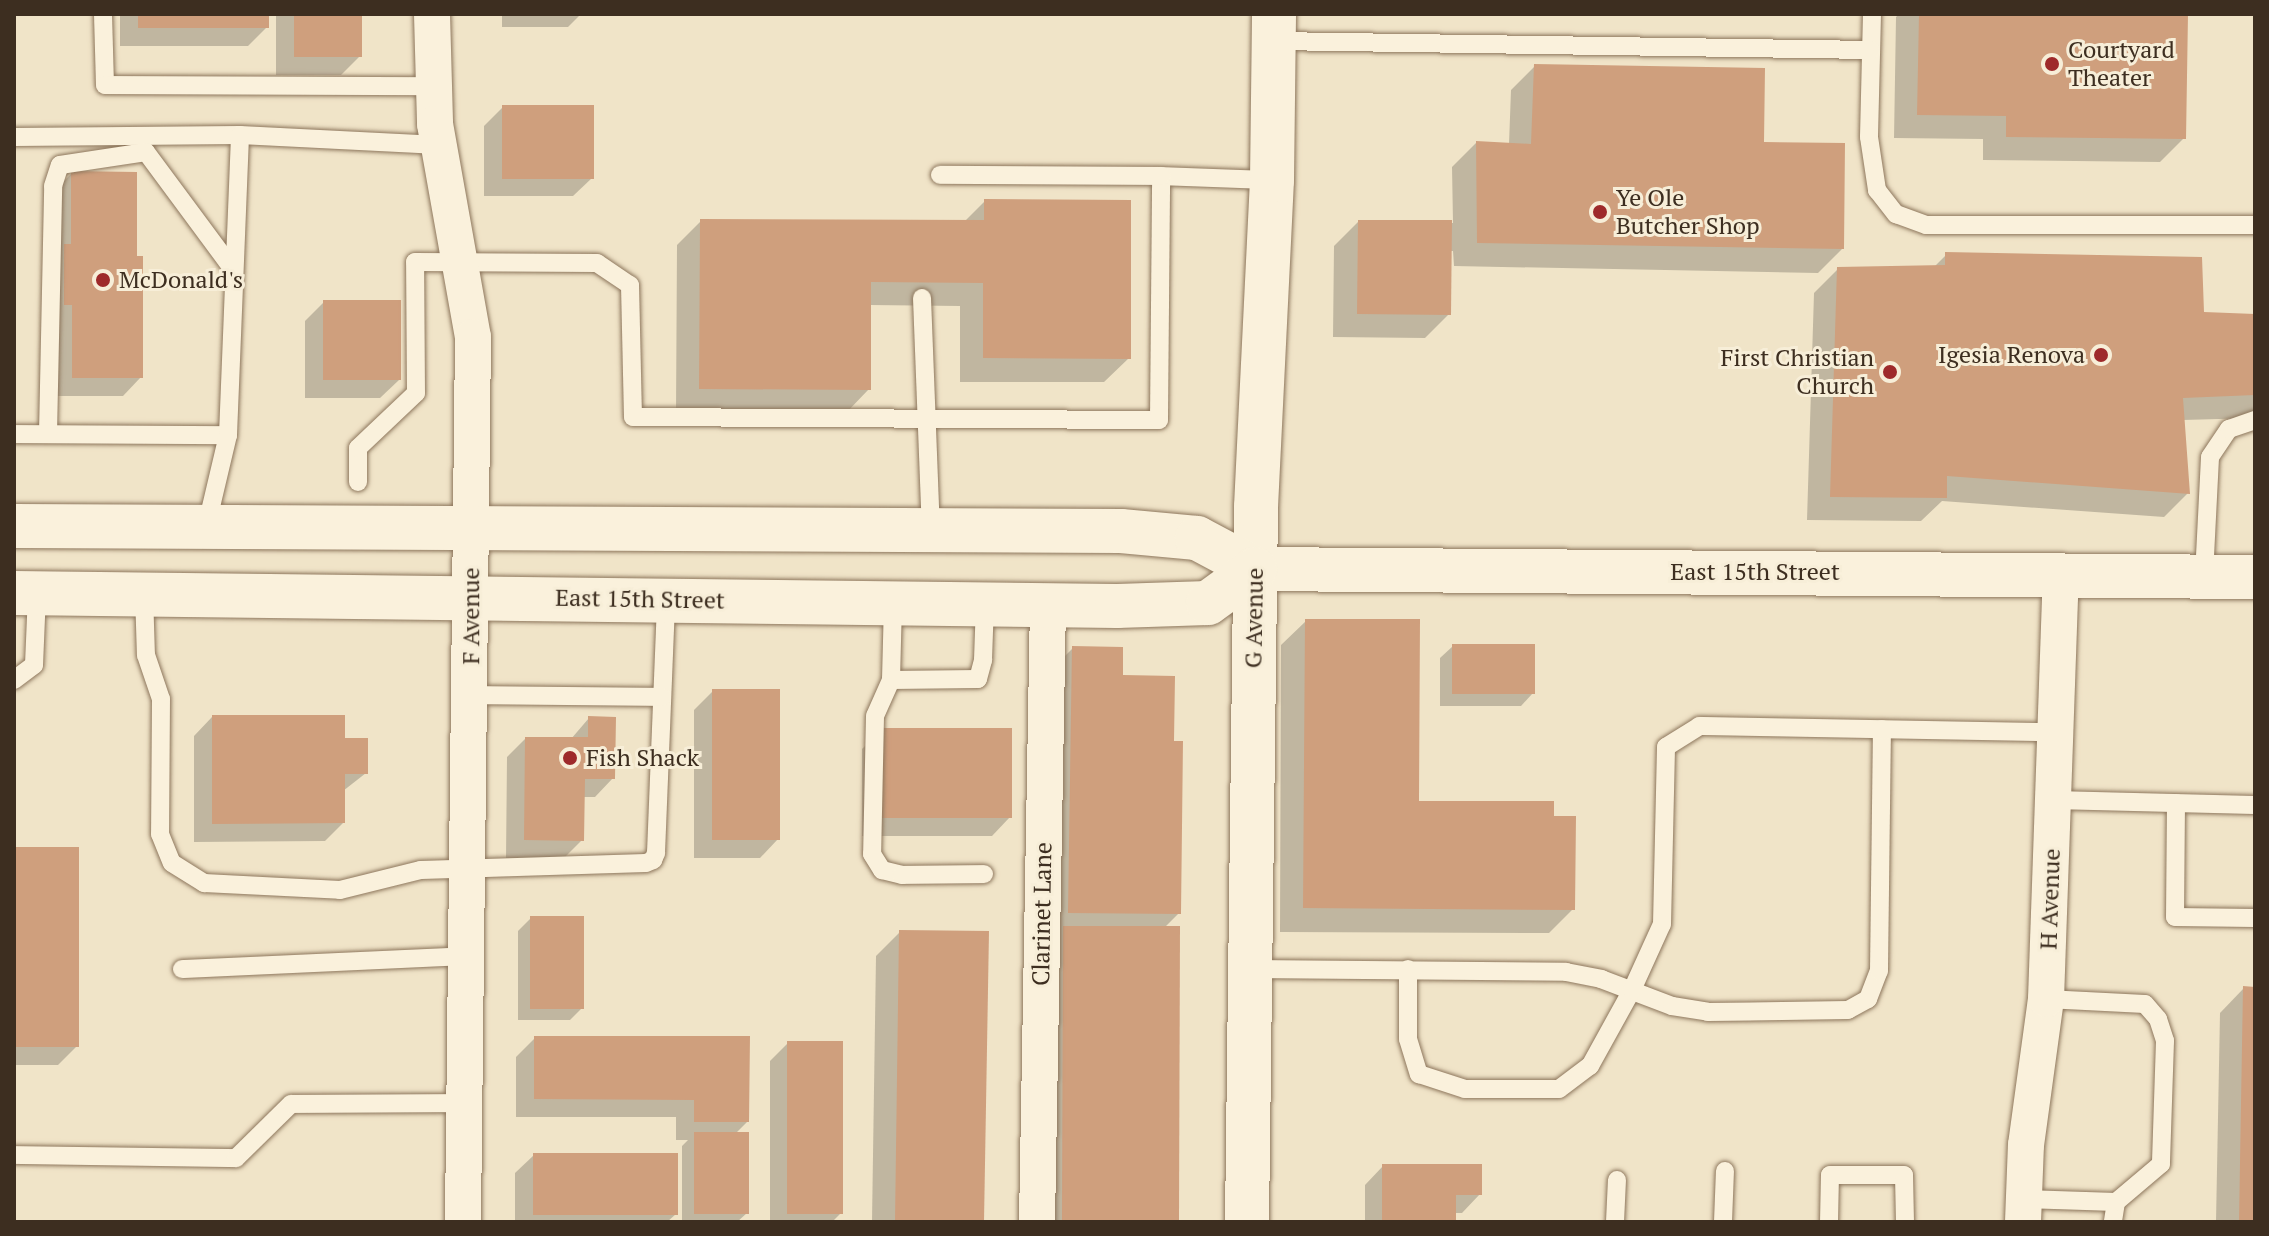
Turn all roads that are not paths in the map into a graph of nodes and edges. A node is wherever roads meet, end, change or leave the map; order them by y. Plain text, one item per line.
1 (103, 14) edge
2 (432, 14) edge
3 (1872, 14) edge
4 (1273, 27) edge
5 (1871, 50) junction
6 (432, 86) junction
7 (240, 135) junction
8 (14, 137) edge
9 (439, 145) junction
10 (940, 175) dead end
11 (1161, 176) junction
12 (1272, 180) junction
13 (2255, 225) edge
14 (460, 262) junction
15 (234, 271) junction
16 (922, 298) dead end
17 (924, 419) junction
18 (2255, 420) edge
19 (14, 434) edge
20 (48, 434) junction
21 (228, 435) junction
22 (358, 482) dead end
23 (14, 526) edge
24 (206, 528) junction
25 (472, 529) junction
26 (931, 531) junction
27 (1255, 569) junction
28 (2061, 574) junction
29 (2204, 576) junction
30 (2255, 577) edge
31 (25, 593) edge
32 (95, 593) junction
33 (144, 593) junction
34 (472, 596) junction
35 (666, 599) junction
36 (893, 603) junction
37 (985, 604) junction
38 (1048, 605) junction
39 (14, 680) edge
40 (891, 680) junction
41 (471, 695) junction
42 (662, 697) junction
43 (1882, 729) junction
44 (2056, 732) junction
45 (2053, 800) junction
46 (2176, 803) junction
47 (2255, 805) edge
48 (469, 870) junction
49 (984, 874) dead end
50 (2255, 918) edge
51 (468, 956) junction
52 (182, 969) dead end
53 (1250, 969) junction
54 (1408, 969) junction
55 (1632, 990) junction
56 (2046, 999) junction
57 (467, 1103) junction
58 (14, 1155) edge
59 (1725, 1171) dead end
60 (1617, 1180) dead end
61 (2116, 1202) junction
62 (2023, 1210) edge
63 (463, 1222) edge
64 (1037, 1222) edge
65 (1247, 1222) edge
66 (1615, 1222) edge
67 (1723, 1222) edge
68 (1829, 1222) edge
69 (1905, 1222) edge
70 (2113, 1222) edge

1 - 6 lane
2 - 6 street, F Avenue
3 - 5 lane
4 - 5 lane
4 - 12 main road, G Avenue
5 - 13 lane
6 - 9 street, F Avenue
7 - 8 lane
7 - 9 lane
7 - 15 lane
9 - 14 street, F Avenue
10 - 11 lane
11 - 12 lane
11 - 17 lane
12 - 27 main road, G Avenue
14 - 17 lane
14 - 22 lane
14 - 25 street, F Avenue
15 - 20 lane
15 - 21 lane
16 - 17 lane
17 - 26 lane
18 - 29 lane
19 - 20 lane
20 - 21 lane
21 - 24 lane
23 - 24 main road, East 15th Street
24 - 25 main road, East 15th Street
24 - 32 main road
25 - 26 main road, East 15th Street
25 - 34 street, F Avenue
26 - 27 main road, East 15th Street
27 - 28 main road, East 15th Street
27 - 38 main road, East 15th Street
27 - 53 main road, G Avenue
28 - 29 main road, East 15th Street
28 - 44 street, H Avenue
29 - 30 main road, East 15th Street
31 - 32 main road, East 15th Street
31 - 39 lane
32 - 33 main road, East 15th Street
33 - 34 main road, East 15th Street
33 - 48 lane
34 - 35 main road, East 15th Street
34 - 41 street, F Avenue
35 - 36 main road, East 15th Street
35 - 42 lane
36 - 37 main road, East 15th Street
36 - 40 lane
37 - 38 main road, East 15th Street
37 - 40 lane
38 - 64 street, Clarinet Lane
40 - 49 lane
41 - 42 lane
41 - 48 street, F Avenue
42 - 48 lane
43 - 44 lane
43 - 55 lane
43 - 55 lane
44 - 45 street, H Avenue
45 - 46 lane
45 - 56 street, H Avenue
46 - 47 lane
46 - 50 lane
48 - 51 street, F Avenue
51 - 52 lane
51 - 57 street, F Avenue
53 - 54 lane
53 - 65 main road, G Avenue
54 - 55 lane
54 - 55 lane
56 - 61 lane
56 - 62 street, H Avenue
57 - 58 lane
57 - 63 street, F Avenue
59 - 67 lane
60 - 66 lane
61 - 62 lane
61 - 70 lane
68 - 69 lane

